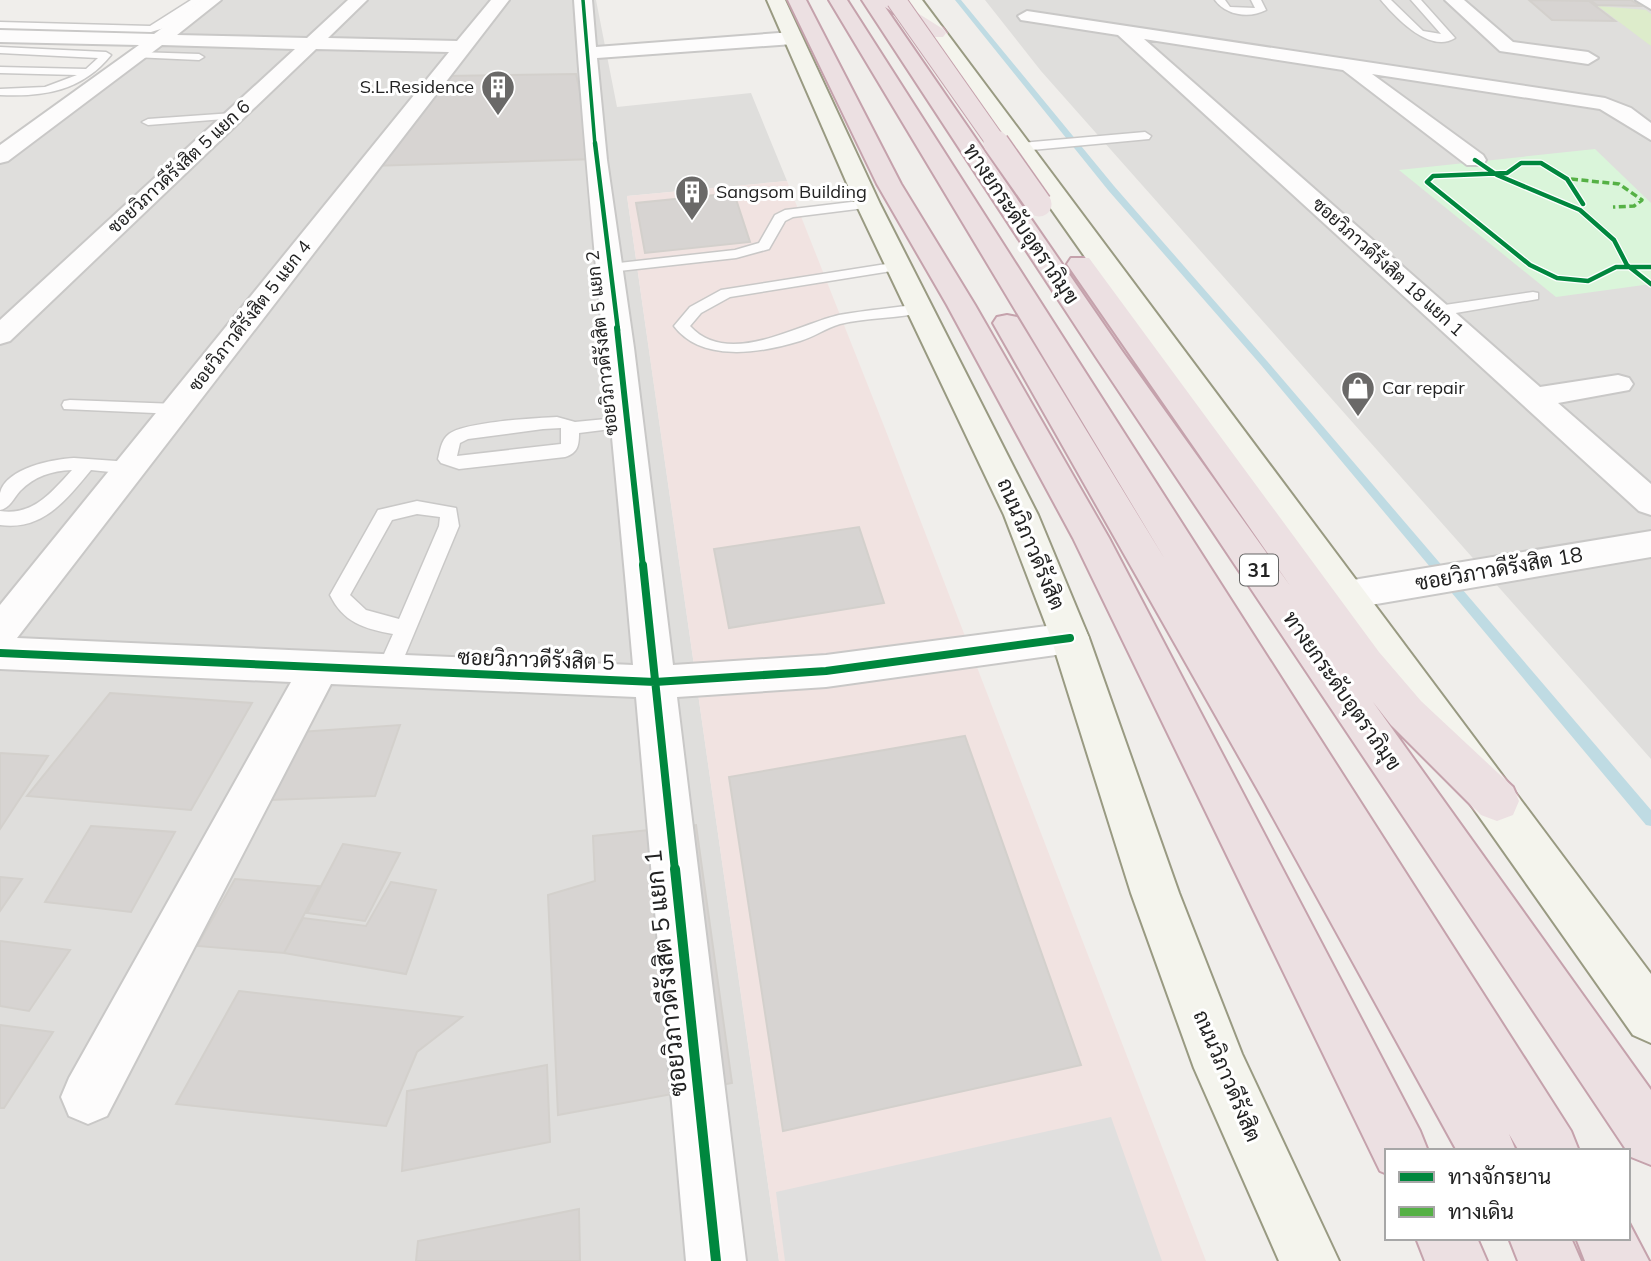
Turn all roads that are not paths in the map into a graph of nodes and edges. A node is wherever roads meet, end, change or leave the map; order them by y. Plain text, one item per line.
1 (197, 0) edge
2 (212, 0) edge
3 (358, 0) edge
4 (500, 0) edge
5 (583, 0) edge
6 (817, 0) edge
7 (838, 0) edge
8 (871, 0) edge
9 (879, 0) edge
10 (885, 0) edge
11 (896, 0) edge
12 (913, 0) edge
13 (1220, 0) edge
14 (1256, 0) edge
15 (1386, 0) edge
16 (1416, 0) edge
17 (1454, 0) edge
18 (1645, 0) edge
19 (1651, 4) edge
20 (786, 9) edge
21 (1027, 16) dead end
22 (0, 24) edge
23 (1125, 32) junction
24 (937, 33) junction
25 (0, 36) edge
26 (158, 40) junction
27 (310, 44) junction
28 (463, 47) junction
29 (0, 50) edge
30 (588, 53) junction
31 (137, 55) junction
32 (199, 57) dead end
33 (1588, 58) dead end
34 (1346, 65) junction
35 (0, 70) edge
36 (87, 72) junction
37 (0, 92) edge
38 (233, 116) junction
39 (148, 122) dead end
40 (1651, 133) edge
41 (1144, 136) dead end
42 (1021, 147) junction
43 (0, 156) edge
44 (1475, 160) dead end
45 (868, 204) junction
46 (899, 266) junction
47 (610, 268) junction
48 (1533, 296) dead end
49 (920, 309) junction
50 (1438, 311) junction
51 (0, 335) edge
52 (1618, 384) dead end
53 (1533, 397) junction
54 (70, 405) dead end
55 (177, 409) junction
56 (627, 422) junction
57 (571, 428) junction
58 (86, 465) junction
59 (130, 468) junction
60 (1651, 503) edge
61 (0, 504) edge
62 (0, 518) edge
63 (1651, 544) edge
64 (1347, 595) junction
65 (406, 628) junction
66 (0, 632) edge
67 (1070, 638) junction
68 (0, 653) edge
69 (319, 669) junction
70 (387, 672) junction
71 (655, 682) junction
72 (1497, 801) junction
73 (1651, 1017) edge
74 (89, 1097) dead end
75 (1651, 1121) edge
76 (1651, 1137) edge
77 (1398, 1149) edge
78 (1487, 1149) edge
79 (1550, 1149) edge
80 (1447, 1240) edge
81 (1539, 1240) edge
82 (1606, 1240) edge
83 (716, 1261) edge
84 (1309, 1261) edge
85 (1457, 1261) edge
86 (1551, 1261) edge
87 (1619, 1261) edge

1 - 22 lane
2 - 26 street
3 - 27 street, ซอยวิภาวดีรังสิต 5 แยก 6
4 - 28 street, ซอยวิภาวดีรังสิต 5 แยก 4
5 - 30 street, ซอยวิภาวดีรังสิต 5 แยก 2
6 - 78 highway
7 - 79 highway, ทางยกระดับอุตราภิมุข
8 - 76 highway, ทางยกระดับอุตราภิมุข / 31
9 - 75 highway, 31
10 - 24 highway
11 - 72 highway, bridge
12 - 24 main road
13 - 14 lane
15 - 16 lane
17 - 33 street
18 - 19 street
20 - 30 street
20 - 45 main road, ถนนวิภาวดีรังสิต
20 - 77 highway
21 - 23 street
23 - 34 street
23 - 50 street, ซอยวิภาวดีรังสิต 18 แยก 1
24 - 42 main road
25 - 26 street
26 - 27 street
26 - 31 street
27 - 28 street
27 - 38 street, ซอยวิภาวดีรังสิต 5 แยก 6
28 - 55 street, ซอยวิภาวดีรังสิต 5 แยก 4
29 - 36 lane
30 - 47 street, ซอยวิภาวดีรังสิต 5 แยก 2
31 - 32 lane
31 - 43 street
34 - 40 street
34 - 44 street
35 - 36 lane
36 - 37 lane
38 - 39 lane
38 - 51 street, ซอยวิภาวดีรังสิต 5 แยก 6
41 - 42 lane
42 - 64 main road
45 - 46 main road, ถนนวิภาวดีรังสิต
45 - 47 lane
46 - 49 main road, ถนนวิภาวดีรังสิต
46 - 49 lane
47 - 56 street, ซอยวิภาวดีรังสิต 5 แยก 2
48 - 50 lane
49 - 67 main road, ถนนวิภาวดีรังสิต
50 - 53 street, ซอยวิภาวดีรังสิต 18 แยก 1
52 - 53 street
53 - 60 street, ซอยวิภาวดีรังสิต 18 แยก 1
54 - 55 lane
55 - 59 street, ซอยวิภาวดีรังสิต 5 แยก 4
56 - 57 lane
56 - 71 street, ซอยวิภาวดีรังสิต 5 แยก 2
57 - 57 lane
58 - 59 lane
58 - 61 lane
58 - 62 lane
59 - 66 street, ซอยวิภาวดีรังสิต 5 แยก 4
63 - 64 street, ซอยวิภาวดีรังสิต 18
64 - 72 main road
65 - 65 lane
65 - 70 lane
67 - 71 street, ซอยวิภาวดีรังสิต 5
67 - 84 main road, ถนนวิภาวดีรังสิต
68 - 69 street, ซอยวิภาวดีรังสิต 5
69 - 70 street, ซอยวิภาวดีรังสิต 5
69 - 74 street
70 - 71 street, ซอยวิภาวดีรังสิต 5
71 - 83 street, ซอยวิภาวดีรังสิต 5 แยก 1
72 - 73 main road
80 - 85 highway
81 - 86 highway
82 - 87 highway

